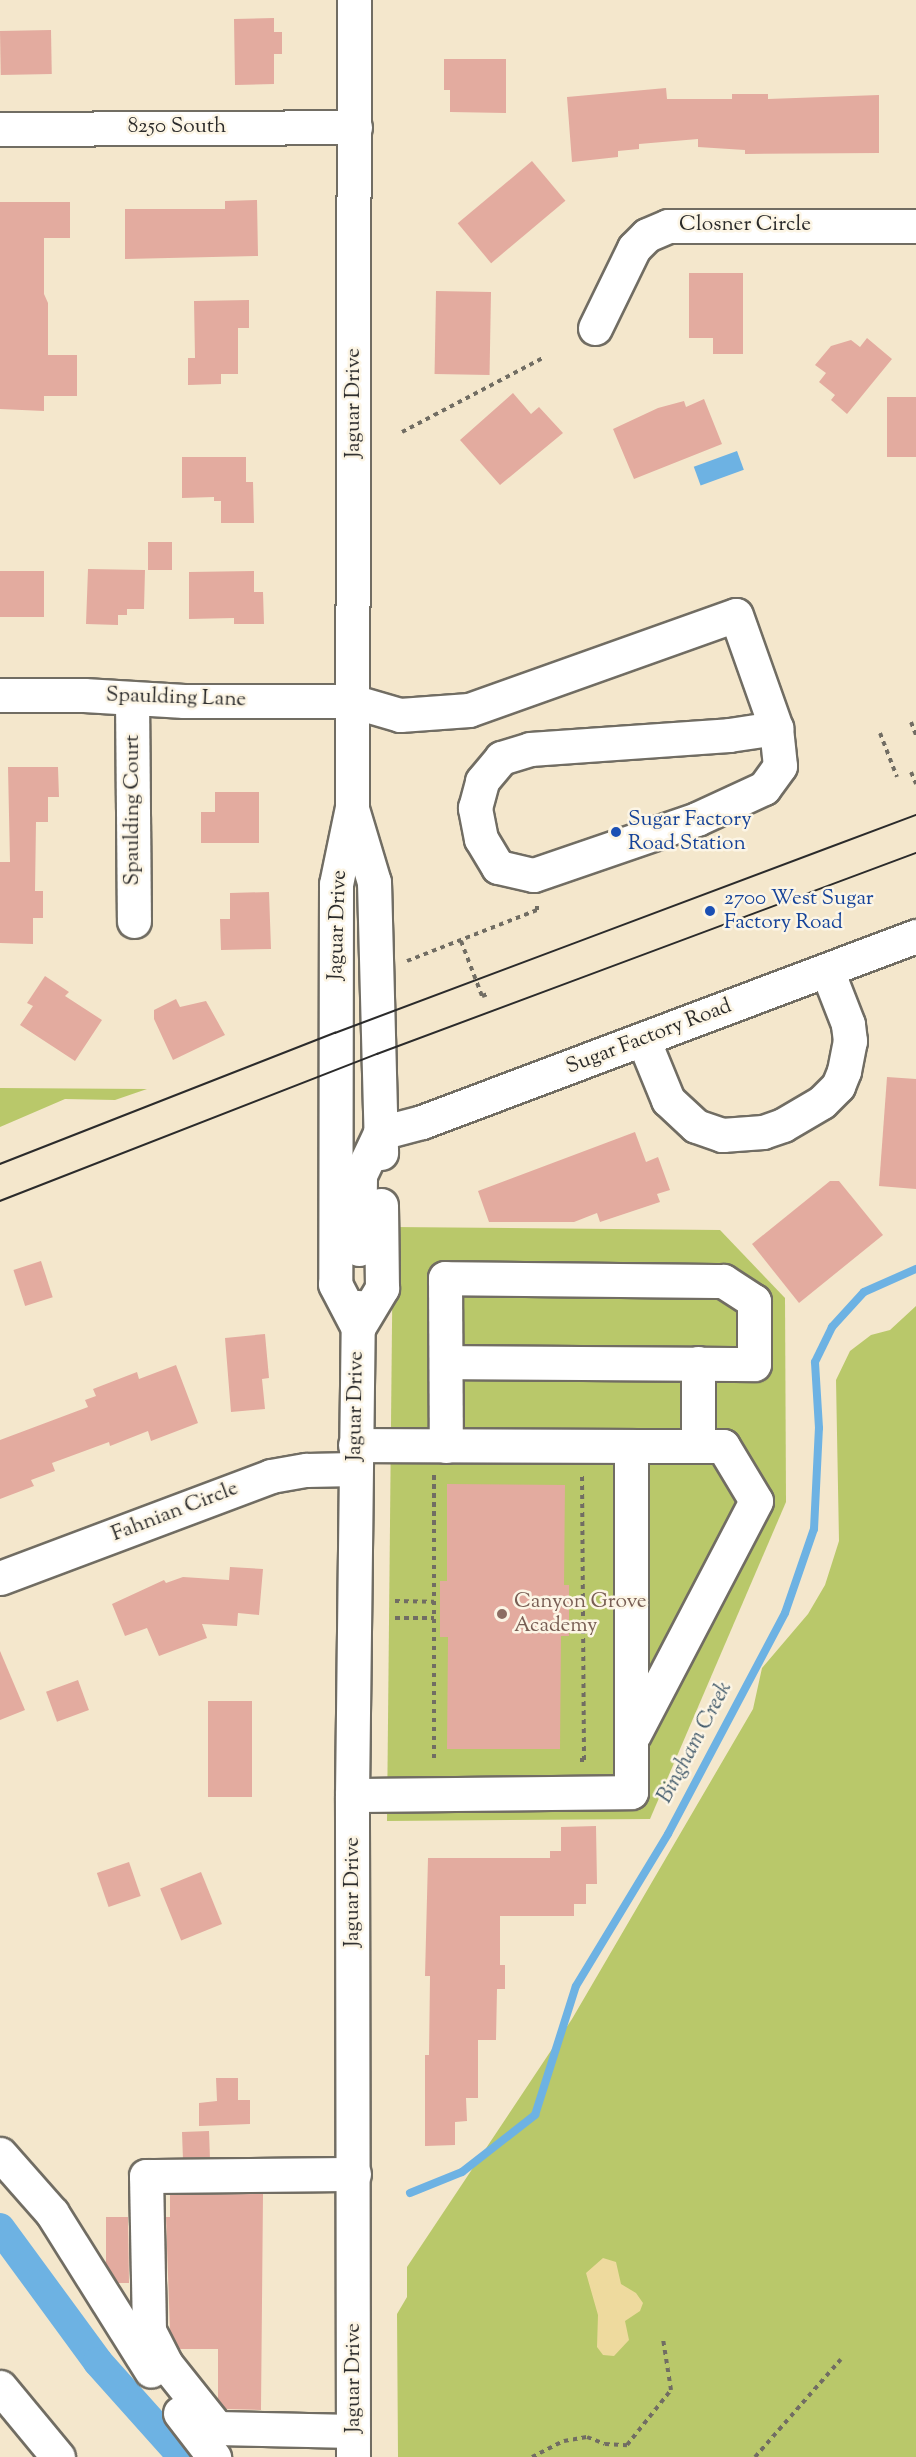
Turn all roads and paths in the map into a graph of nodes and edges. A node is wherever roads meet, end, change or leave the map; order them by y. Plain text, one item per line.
1 (354, 0) edge
2 (355, 127) junction
3 (0, 129) edge
4 (916, 226) edge
5 (595, 327) dead end
6 (543, 358) dead end
7 (402, 432) dead end
8 (0, 694) edge
9 (132, 698) junction
10 (352, 701) junction
11 (910, 722) dead end
12 (776, 728) junction
13 (880, 733) dead end
14 (916, 735) edge
15 (911, 772) dead end
16 (897, 777) dead end
17 (916, 784) edge
18 (352, 807) junction
19 (537, 896) dead end
20 (134, 921) dead end
21 (916, 936) edge
22 (461, 941) junction
23 (401, 963) dead end
24 (827, 970) junction
25 (488, 993) dead end
26 (643, 1039) junction
27 (380, 1132) junction
28 (357, 1328) junction
29 (446, 1362) junction
30 (698, 1363) junction
31 (631, 1446) junction
32 (698, 1446) junction
33 (355, 1457) junction
34 (440, 1457) junction
35 (582, 1468) dead end
36 (0, 1578) edge
37 (395, 1601) dead end
38 (434, 1602) junction
39 (395, 1618) dead end
40 (434, 1618) junction
41 (632, 1738) junction
42 (572, 1760) dead end
43 (424, 1761) dead end
44 (434, 1761) junction
45 (446, 1761) dead end
46 (352, 1795) junction
47 (0, 2154) edge
48 (354, 2174) junction
49 (663, 2339) dead end
50 (841, 2359) dead end
51 (0, 2387) edge
52 (215, 2443) edge
53 (353, 2444) edge
54 (58, 2457) edge
55 (532, 2457) edge
56 (755, 2457) edge

1 - 2 main road, Jaguar Drive
2 - 3 main road, 8250 South
2 - 10 main road, Jaguar Drive
4 - 5 main road, Closner Circle
6 - 7 path
8 - 9 main road, Spaulding Lane
9 - 10 main road, Spaulding Lane
9 - 20 main road, Spaulding Court
10 - 12 main road, Spaulding Lane
10 - 18 main road, Jaguar Drive
11 - 14 path
12 - 12 main road
13 - 16 path
15 - 17 path
18 - 27 main road, Jaguar Drive
18 - 28 main road, Jaguar Drive
19 - 22 path
21 - 24 main road, Sugar Factory Road
22 - 23 path
22 - 25 path
24 - 26 main road, Sugar Factory Road
24 - 26 main road
26 - 27 main road, Sugar Factory Road
27 - 28 main road
28 - 33 main road, Jaguar Drive
29 - 30 main road
29 - 30 main road
29 - 34 main road
30 - 32 main road
31 - 32 main road, Fahnian Circle
31 - 34 main road, Fahnian Circle
31 - 41 main road
32 - 41 main road, Fahnian Circle
33 - 34 main road, Fahnian Circle
33 - 36 main road, Fahnian Circle
33 - 46 main road, Jaguar Drive
34 - 38 path
35 - 42 path
37 - 38 path
38 - 40 path
39 - 40 path
40 - 44 path
41 - 46 main road
43 - 44 path
44 - 45 path
46 - 48 main road, Jaguar Drive
47 - 52 main road
48 - 52 main road
48 - 53 main road, Jaguar Drive
49 - 55 path
50 - 56 path
51 - 54 main road
52 - 53 main road

